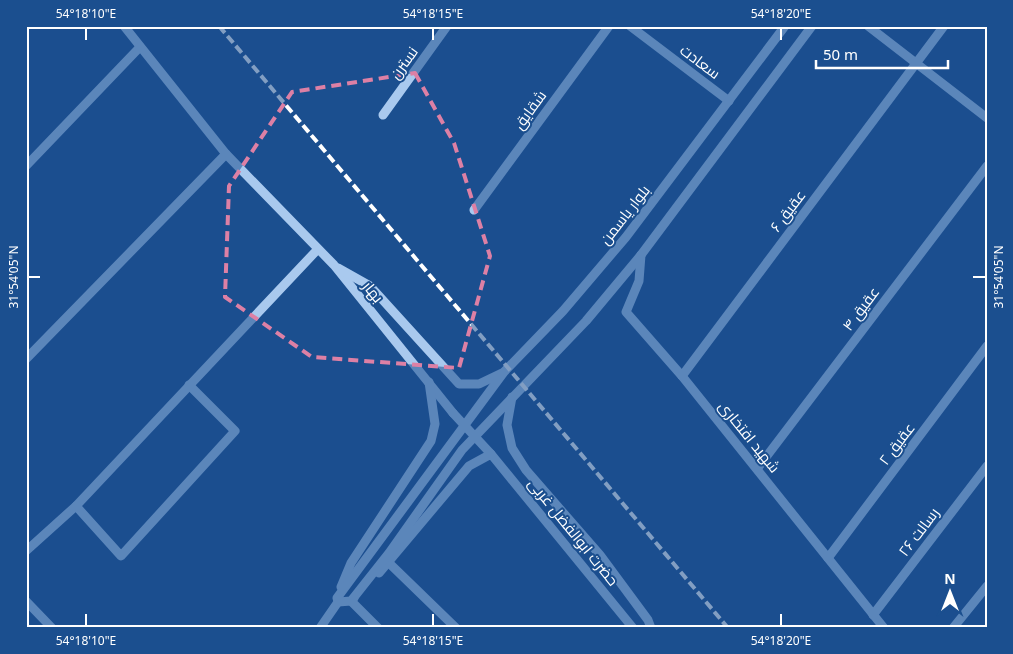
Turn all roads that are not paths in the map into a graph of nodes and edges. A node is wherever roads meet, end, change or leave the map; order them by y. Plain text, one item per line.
1 (124, 26) edge
2 (447, 26) edge
3 (609, 26) edge
4 (630, 26) edge
5 (785, 26) edge
6 (812, 26) edge
7 (868, 26) edge
8 (944, 26) edge
9 (140, 46) junction
10 (915, 63) junction
11 (729, 101) junction
12 (383, 115) dead end
13 (987, 118) edge
14 (226, 154) junction
15 (26, 166) edge
16 (987, 166) edge
17 (474, 210) dead end
18 (317, 250) junction
19 (641, 255) junction
20 (334, 265) junction
21 (987, 346) edge
22 (26, 359) edge
23 (504, 372) junction
24 (682, 376) junction
25 (428, 382) junction
26 (189, 385) junction
27 (512, 396) junction
28 (491, 454) junction
29 (987, 466) edge
30 (757, 469) junction
31 (76, 506) junction
32 (26, 551) edge
33 (828, 558) junction
34 (390, 563) junction
35 (987, 586) edge
36 (338, 600) junction
37 (26, 601) edge
38 (351, 601) junction
39 (873, 615) junction
40 (52, 628) edge
41 (320, 628) edge
42 (378, 628) edge
43 (456, 628) edge
44 (633, 628) edge
45 (651, 628) edge
46 (884, 628) edge
47 (953, 628) edge

1 - 9 street, بهار
2 - 12 street, نسترن
3 - 17 street, شقایق
4 - 11 street, سعادت
5 - 11 street, بلوار یاسمن
6 - 19 street
7 - 10 street
8 - 10 street, عقیق ۶
9 - 14 street, بهار
9 - 15 street
10 - 13 street
10 - 24 street, عقیق ۶
11 - 23 street, بلوار یاسمن
14 - 18 street, بهار
14 - 22 street
16 - 30 street, عقیق ۴
18 - 20 street, بهار
18 - 26 street
19 - 24 street, شهید افتخاری
19 - 27 street
20 - 23 street
20 - 25 street, بهار
21 - 33 street, عقیق ۲
23 - 36 street, بلوار یاسمن
24 - 30 street, شهید افتخاری
25 - 28 street, بهار, bridge
25 - 36 street
26 - 31 street
26 - 31 street
27 - 38 street
27 - 45 street
28 - 34 street
28 - 44 street, حضرت ابوالفضل غربی
29 - 39 street, رسالت ۲۶
30 - 33 street, شهید افتخاری
31 - 32 street
33 - 39 street, شهید افتخاری
34 - 38 street
34 - 43 street
35 - 47 street
36 - 38 street
36 - 41 street
37 - 40 street
38 - 42 street
39 - 46 street, شهید افتخاری

